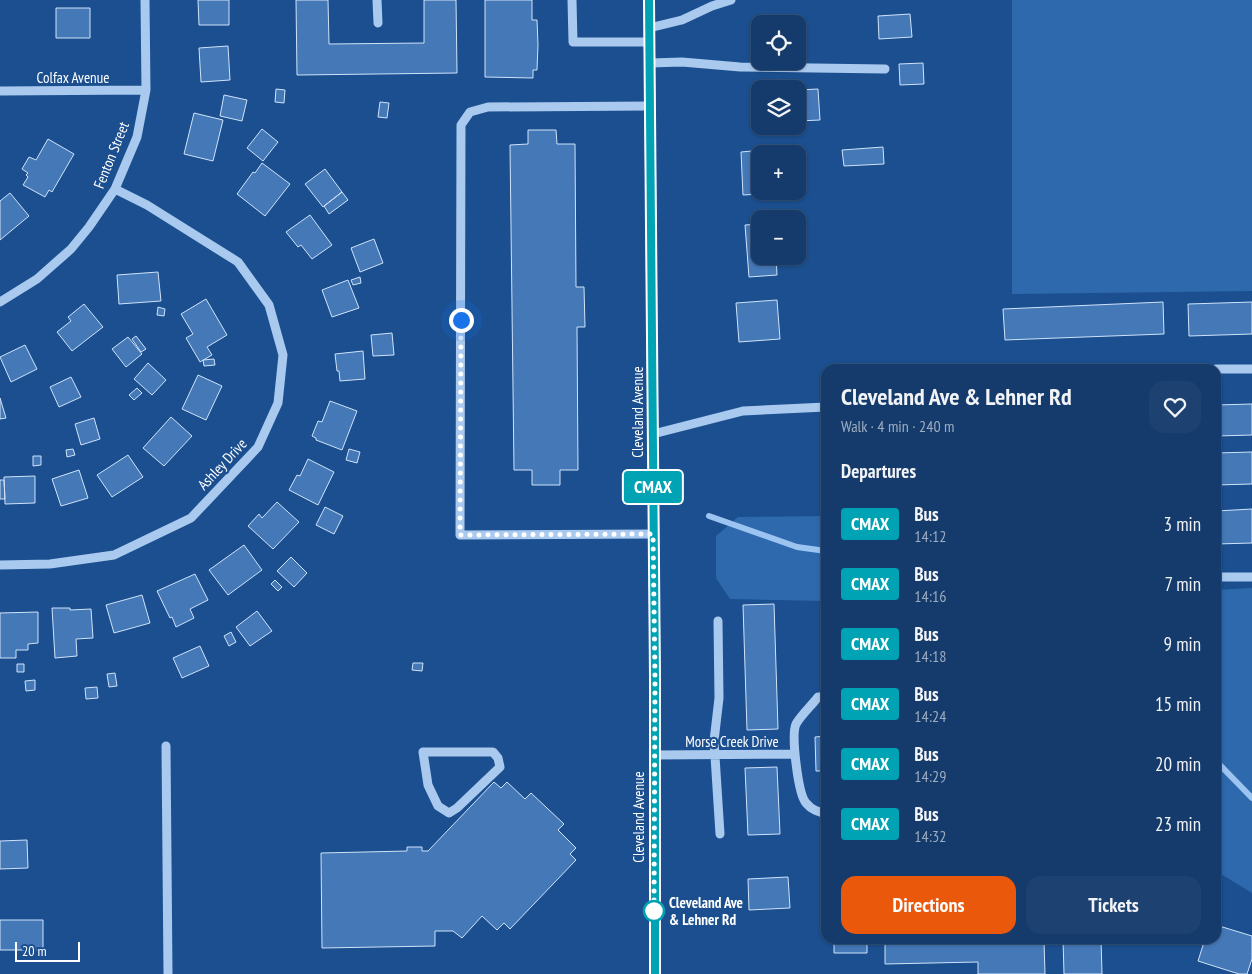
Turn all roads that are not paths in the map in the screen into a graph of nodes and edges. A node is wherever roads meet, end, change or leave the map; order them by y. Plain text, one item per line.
1 (145, 0) edge
2 (377, 0) edge
3 (572, 0) edge
4 (649, 0) edge
5 (731, 0) edge
6 (378, 23) dead end
7 (649, 28) junction
8 (650, 42) junction
9 (650, 63) junction
10 (885, 69) dead end
11 (146, 90) junction
12 (0, 91) edge
13 (651, 106) junction
14 (115, 189) junction
15 (0, 302) edge
16 (1221, 369) edge
17 (1252, 369) edge
18 (821, 407) edge
19 (652, 434) junction
20 (653, 534) junction
21 (0, 565) edge
22 (1221, 577) edge
23 (1252, 577) edge
24 (718, 621) dead end
25 (821, 697) edge
26 (166, 746) dead end
27 (423, 752) joint
28 (715, 754) junction
29 (795, 754) junction
30 (654, 755) junction
31 (821, 813) edge
32 (720, 834) dead end
33 (168, 974) edge
34 (655, 974) edge

1 - 11 street, Fenton Street
2 - 6 street
3 - 8 street
4 - 7 main road, Cleveland Avenue
5 - 7 street
7 - 8 main road, Cleveland Avenue
8 - 9 main road, Cleveland Avenue
9 - 10 street
9 - 13 main road, Cleveland Avenue
11 - 12 street, Colfax Avenue
11 - 14 street, Fenton Street
13 - 19 main road, Cleveland Avenue
13 - 20 street
14 - 15 street, Fenton Street
14 - 21 street, Ashley Drive
16 - 17 street
18 - 19 street
19 - 20 main road, Cleveland Avenue
20 - 30 main road, Cleveland Avenue
22 - 23 street
24 - 28 street
25 - 29 street
26 - 33 street
27 - 27 street
28 - 29 street, Morse Creek Drive
28 - 30 street, Morse Creek Drive
28 - 32 street
29 - 31 street, Morse Creek Drive
30 - 34 main road, Cleveland Avenue

